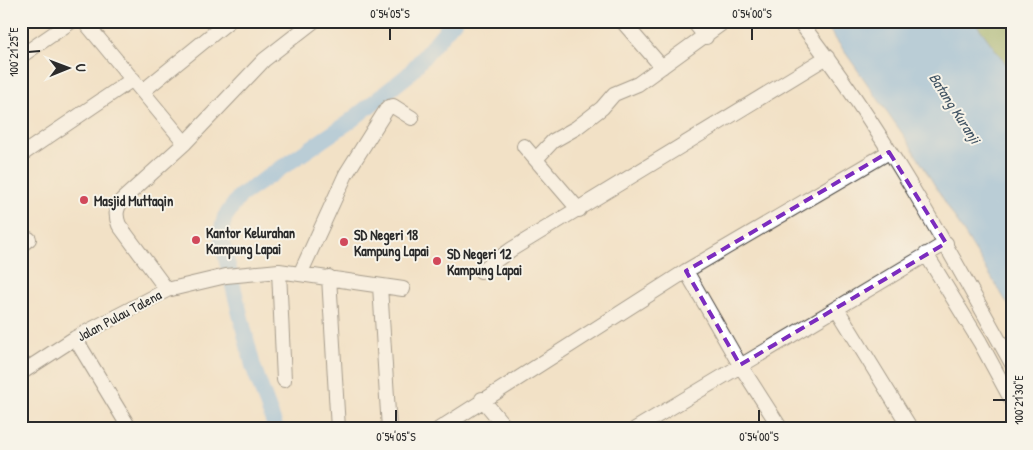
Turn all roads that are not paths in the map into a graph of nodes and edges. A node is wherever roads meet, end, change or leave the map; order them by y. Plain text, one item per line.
1 (72, 21) edge
2 (229, 21) edge
3 (314, 21) edge
4 (622, 21) edge
5 (693, 21) edge
6 (725, 21) edge
7 (799, 21) edge
8 (90, 23) edge
9 (706, 37) junction
10 (21, 56) edge
11 (827, 58) junction
12 (662, 68) junction
13 (134, 79) junction
14 (143, 91) junction
15 (412, 118) dead end
16 (185, 142) junction
17 (524, 146) dead end
18 (889, 152) junction
19 (21, 155) edge
20 (536, 159) junction
21 (579, 210) junction
22 (946, 243) junction
23 (926, 254) junction
24 (279, 271) junction
25 (482, 271) dead end
26 (686, 271) junction
27 (301, 272) junction
28 (329, 277) junction
29 (380, 286) junction
30 (403, 289) dead end
31 (167, 290) junction
32 (837, 309) junction
33 (75, 338) junction
34 (1012, 364) edge
35 (740, 365) junction
36 (21, 373) edge
37 (284, 380) dead end
38 (482, 399) junction
39 (1012, 401) edge
40 (643, 427) edge
41 (130, 429) edge
42 (338, 429) edge
43 (389, 429) edge
44 (439, 429) edge
45 (507, 429) edge
46 (781, 429) edge
47 (911, 429) edge

1 - 10 street
2 - 14 street
3 - 16 street
4 - 12 street
5 - 9 street
6 - 9 street
7 - 11 street
8 - 13 street
9 - 12 street
11 - 18 street
11 - 21 street
12 - 20 street
13 - 14 street
13 - 19 street
14 - 16 street
15 - 27 street
16 - 31 street
17 - 20 street
18 - 22 street
18 - 26 street
20 - 21 street
21 - 25 street
22 - 23 street
22 - 34 street
23 - 32 street
23 - 39 street
24 - 27 street
24 - 31 street, Jalan Pulau Talena
24 - 37 street
26 - 35 street
26 - 38 street
27 - 28 street
28 - 29 street
28 - 42 street
29 - 30 street
29 - 43 street
31 - 33 street, Jalan Pulau Talena
32 - 35 street
32 - 47 street
33 - 36 street, Jalan Pulau Talena
33 - 41 street
35 - 40 street
35 - 46 street
38 - 44 street
38 - 45 street

